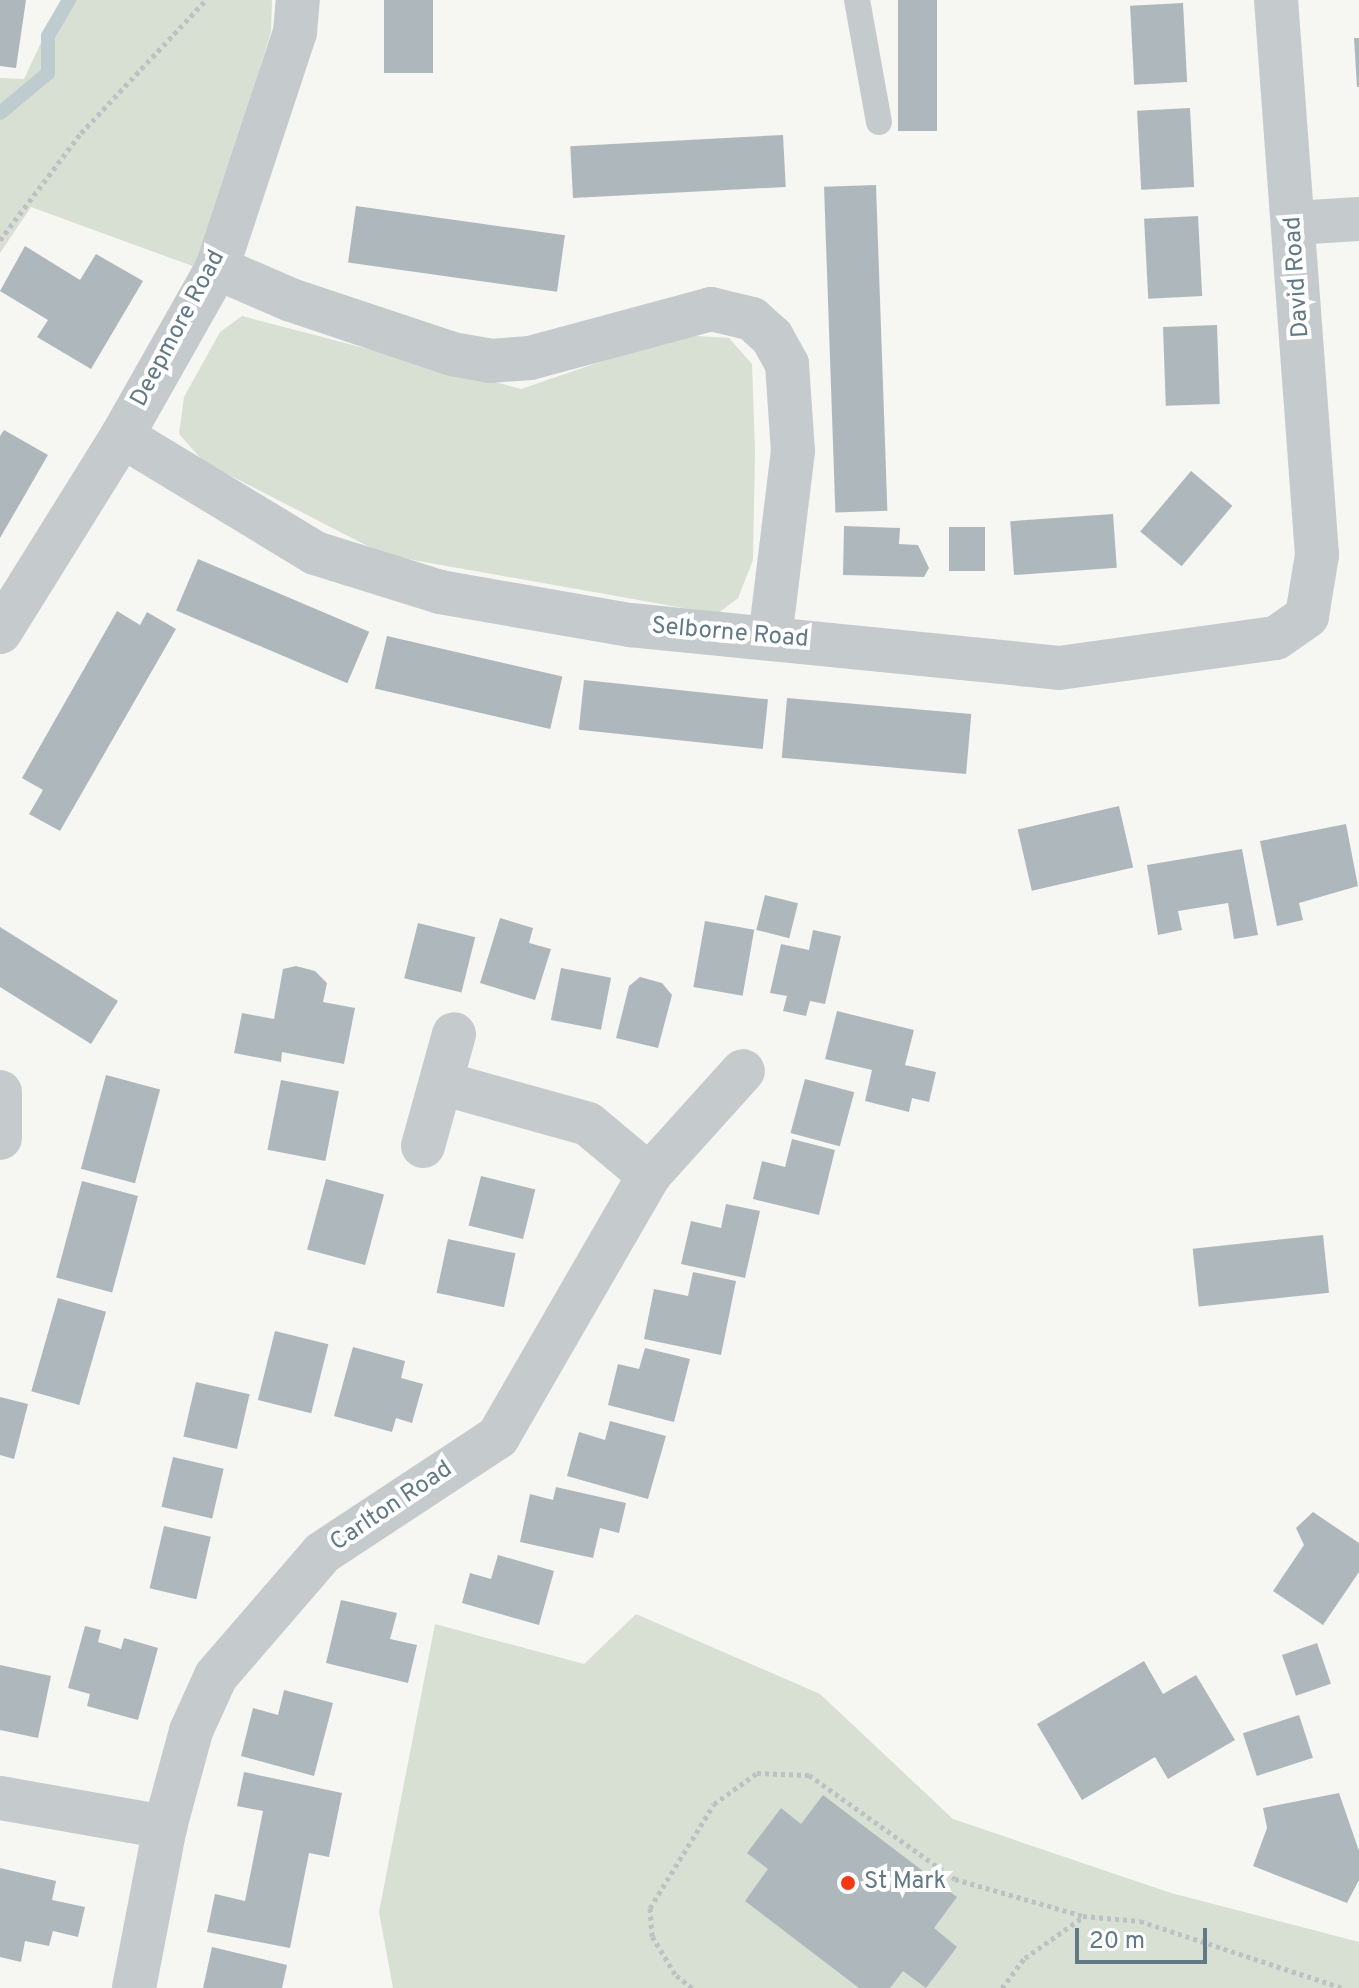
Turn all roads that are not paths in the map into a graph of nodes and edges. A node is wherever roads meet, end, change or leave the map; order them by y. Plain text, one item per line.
1 (298, 0) edge
2 (857, 0) edge
3 (1276, 0) edge
4 (879, 122) dead end
5 (1359, 219) edge
6 (1294, 223) junction
7 (217, 268) junction
8 (122, 436) junction
9 (1317, 555) joint
10 (0, 632) edge
11 (770, 637) junction
12 (454, 1034) dead end
13 (743, 1071) dead end
14 (445, 1084) junction
15 (0, 1092) edge
16 (0, 1138) edge
17 (423, 1146) dead end
18 (649, 1175) junction
19 (0, 1798) edge
20 (165, 1827) junction
21 (134, 1988) edge

1 - 7 street, Deepmore Road
2 - 4 lane
3 - 6 street, David Road
5 - 6 street
6 - 9 street, David Road
7 - 8 street, Deepmore Road
7 - 11 street
8 - 10 street, Deepmore Road
8 - 11 street, Selborne Road
9 - 11 street, Selborne Road
12 - 14 street
13 - 18 street, Carlton Road
14 - 17 street
14 - 18 street
15 - 16 street
18 - 20 street, Carlton Road
19 - 20 street
20 - 21 street, Carlton Road

